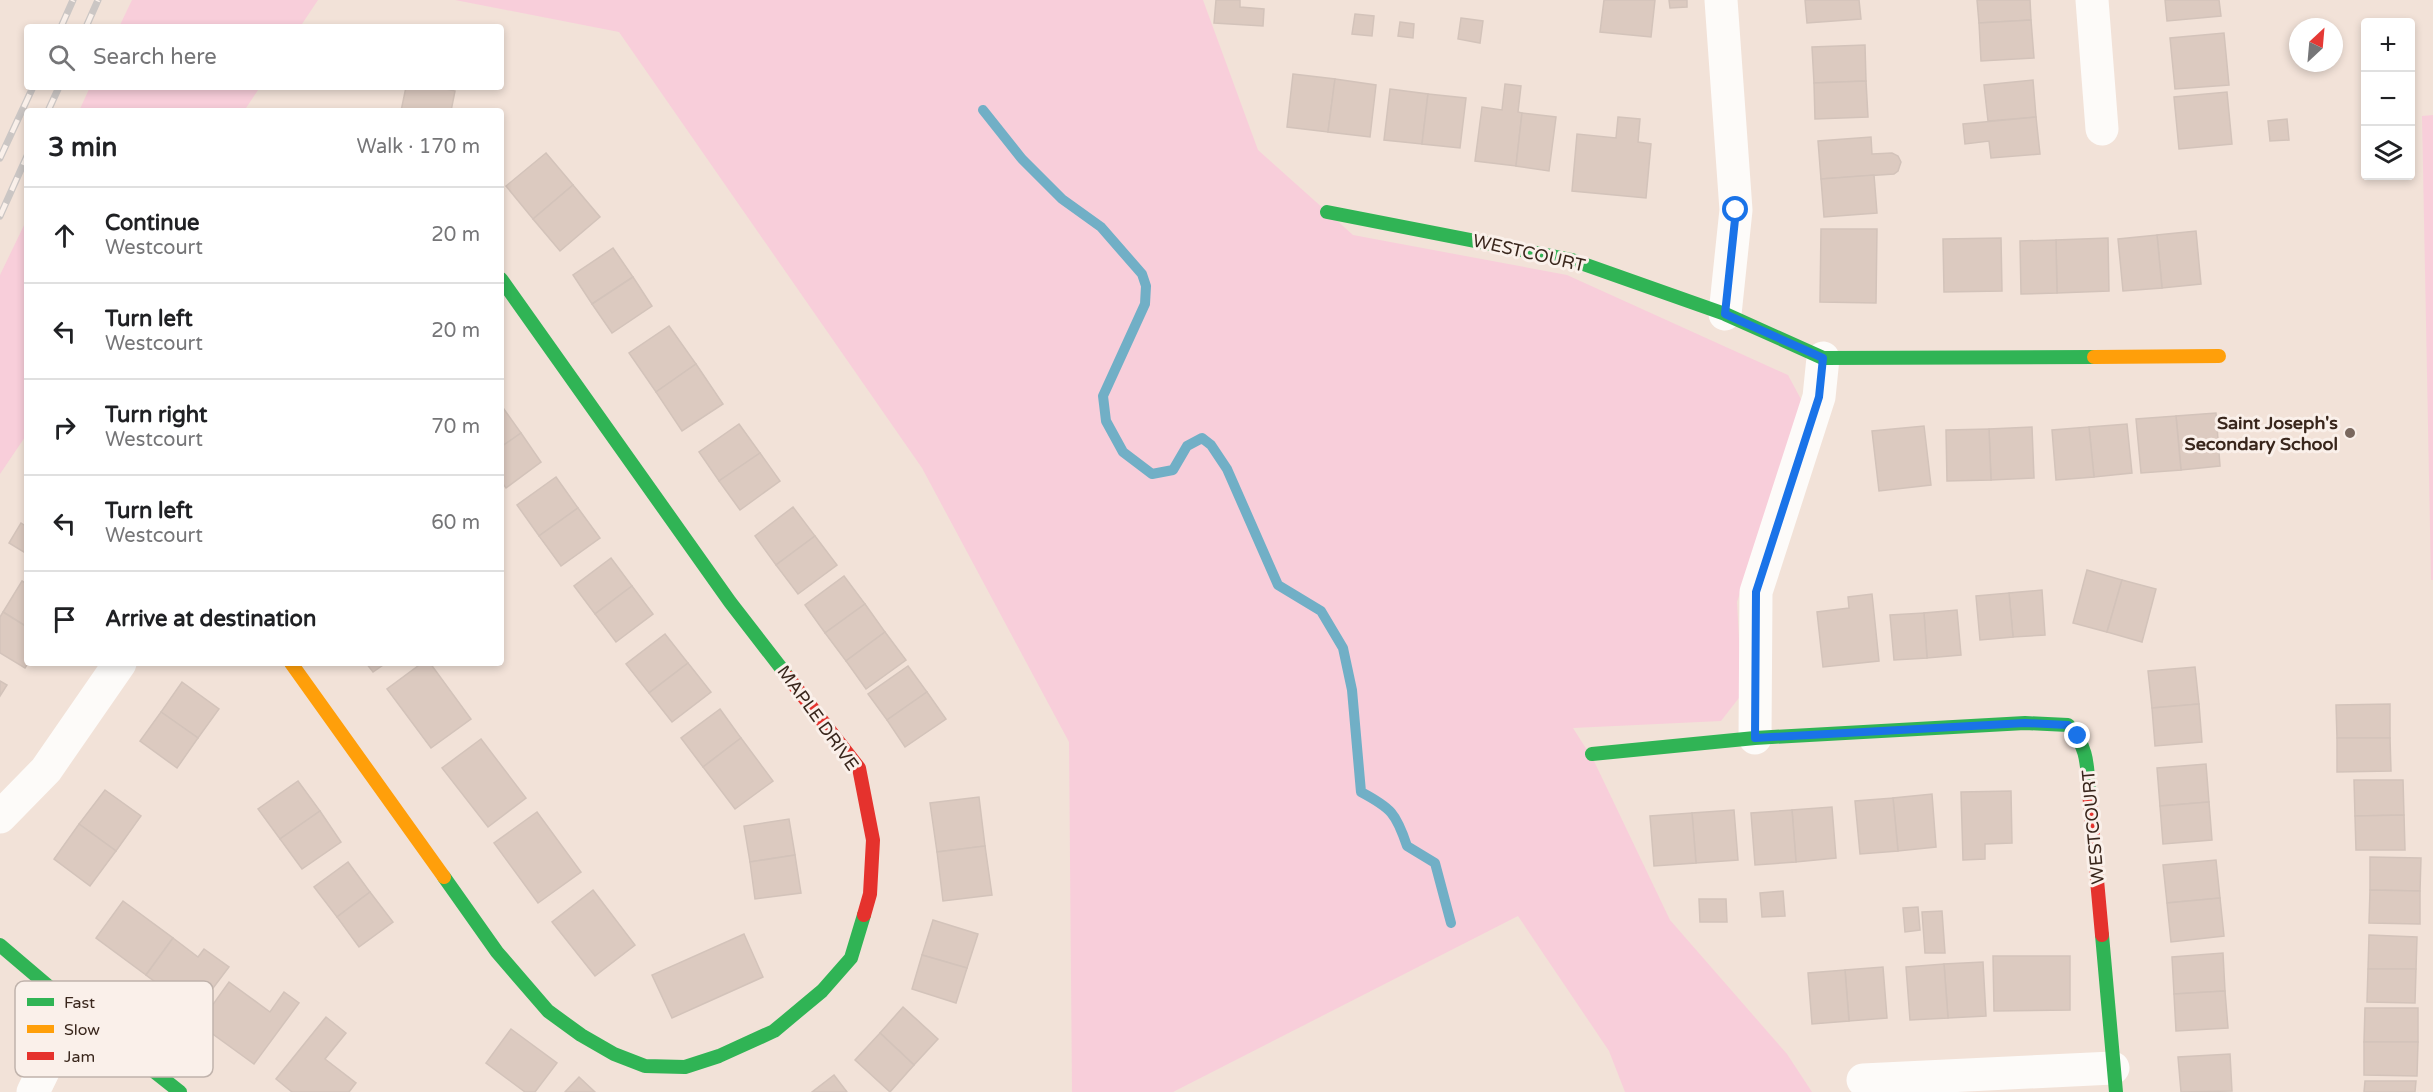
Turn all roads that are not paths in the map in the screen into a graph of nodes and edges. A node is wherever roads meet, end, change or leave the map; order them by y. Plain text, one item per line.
1 (1721, 0) edge
2 (2092, 0) edge
3 (2102, 129) dead end
4 (1327, 212) dead end
5 (504, 283) edge
6 (1725, 314) junction
7 (2219, 356) dead end
8 (1823, 358) junction
9 (118, 666) edge
10 (293, 666) edge
11 (1755, 738) junction
12 (1592, 754) dead end
13 (0, 817) edge
14 (0, 945) edge
15 (42, 981) edge
16 (40, 1077) edge
17 (161, 1077) edge
18 (1863, 1080) dead end
19 (2114, 1080) edge
20 (33, 1092) edge
21 (180, 1092) edge

1 - 6 street
2 - 3 street
4 - 6 street, WESTCOURT
5 - 10 street, MAPLE DRIVE
6 - 8 street, WESTCOURT
7 - 8 street, WESTCOURT
8 - 11 street
9 - 13 street
11 - 12 street, WESTCOURT
11 - 19 street, WESTCOURT
14 - 15 street
16 - 20 street
17 - 21 street
18 - 19 street, WESTCOURT

